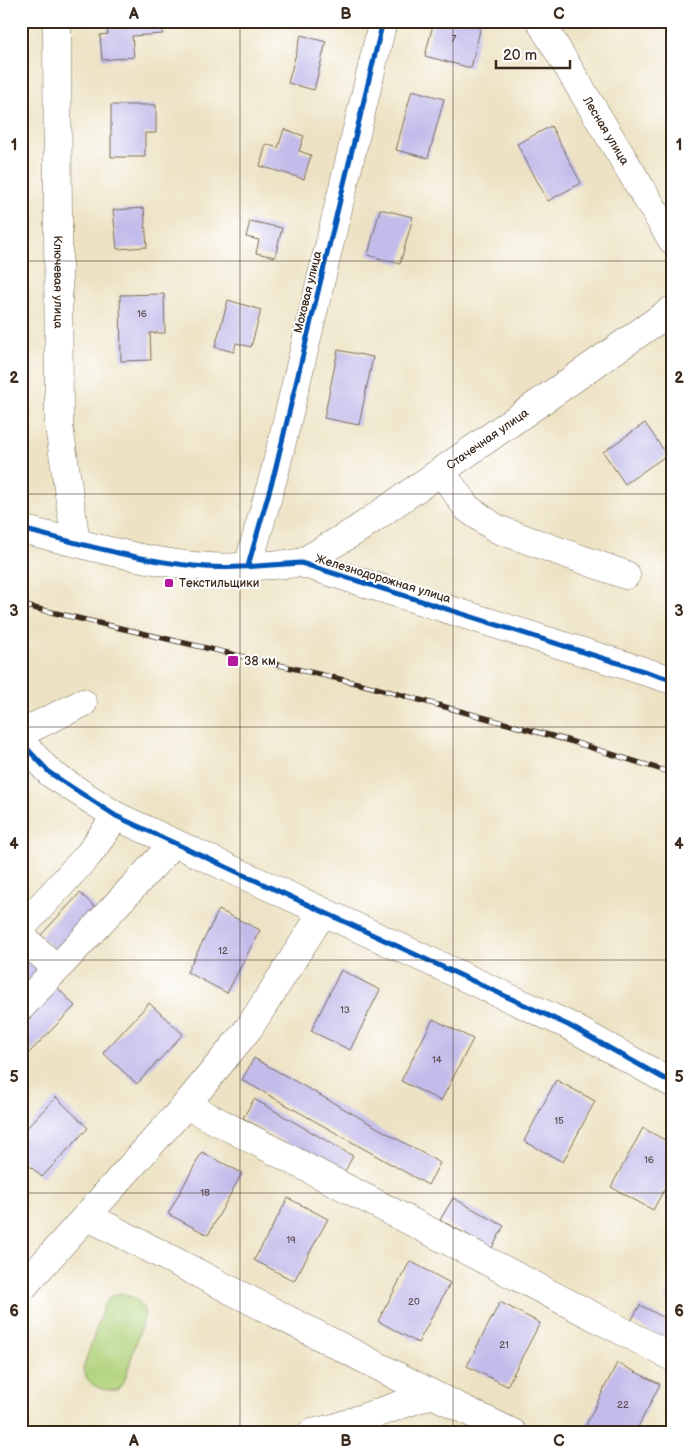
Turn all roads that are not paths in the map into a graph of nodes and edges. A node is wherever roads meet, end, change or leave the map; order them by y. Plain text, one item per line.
1 (57, 21) edge
2 (383, 21) edge
3 (540, 21) edge
4 (672, 240) edge
5 (672, 310) edge
6 (441, 471) junction
7 (21, 529) edge
8 (76, 542) junction
9 (301, 564) junction
10 (248, 566) junction
11 (626, 575) dead end
12 (672, 680) edge
13 (83, 703) dead end
14 (21, 732) edge
15 (21, 742) edge
16 (116, 816) junction
17 (174, 843) junction
18 (323, 912) junction
19 (21, 928) edge
20 (21, 936) edge
21 (57, 969) junction
22 (21, 1007) edge
23 (672, 1083) edge
24 (186, 1105) junction
25 (87, 1216) junction
26 (21, 1289) edge
27 (672, 1357) edge
28 (432, 1394) junction
29 (312, 1433) edge
30 (514, 1433) edge

1 - 8 street, Ключевая улица
2 - 10 street, Моховая улица
3 - 4 street, Лесная улица
5 - 6 street, Стачечная улица
6 - 9 street, Стачечная улица
6 - 11 street
7 - 8 street, Железнодорожная улица
8 - 10 street, Железнодорожная улица
9 - 10 street, Железнодорожная улица
9 - 12 street, Железнодорожная улица
13 - 14 street
15 - 16 street
16 - 17 street
16 - 19 street
17 - 18 street
17 - 21 street
18 - 23 street
18 - 24 street
20 - 21 street
21 - 22 street
24 - 25 street
24 - 27 street
25 - 26 street
25 - 28 street
28 - 29 street
28 - 30 street

